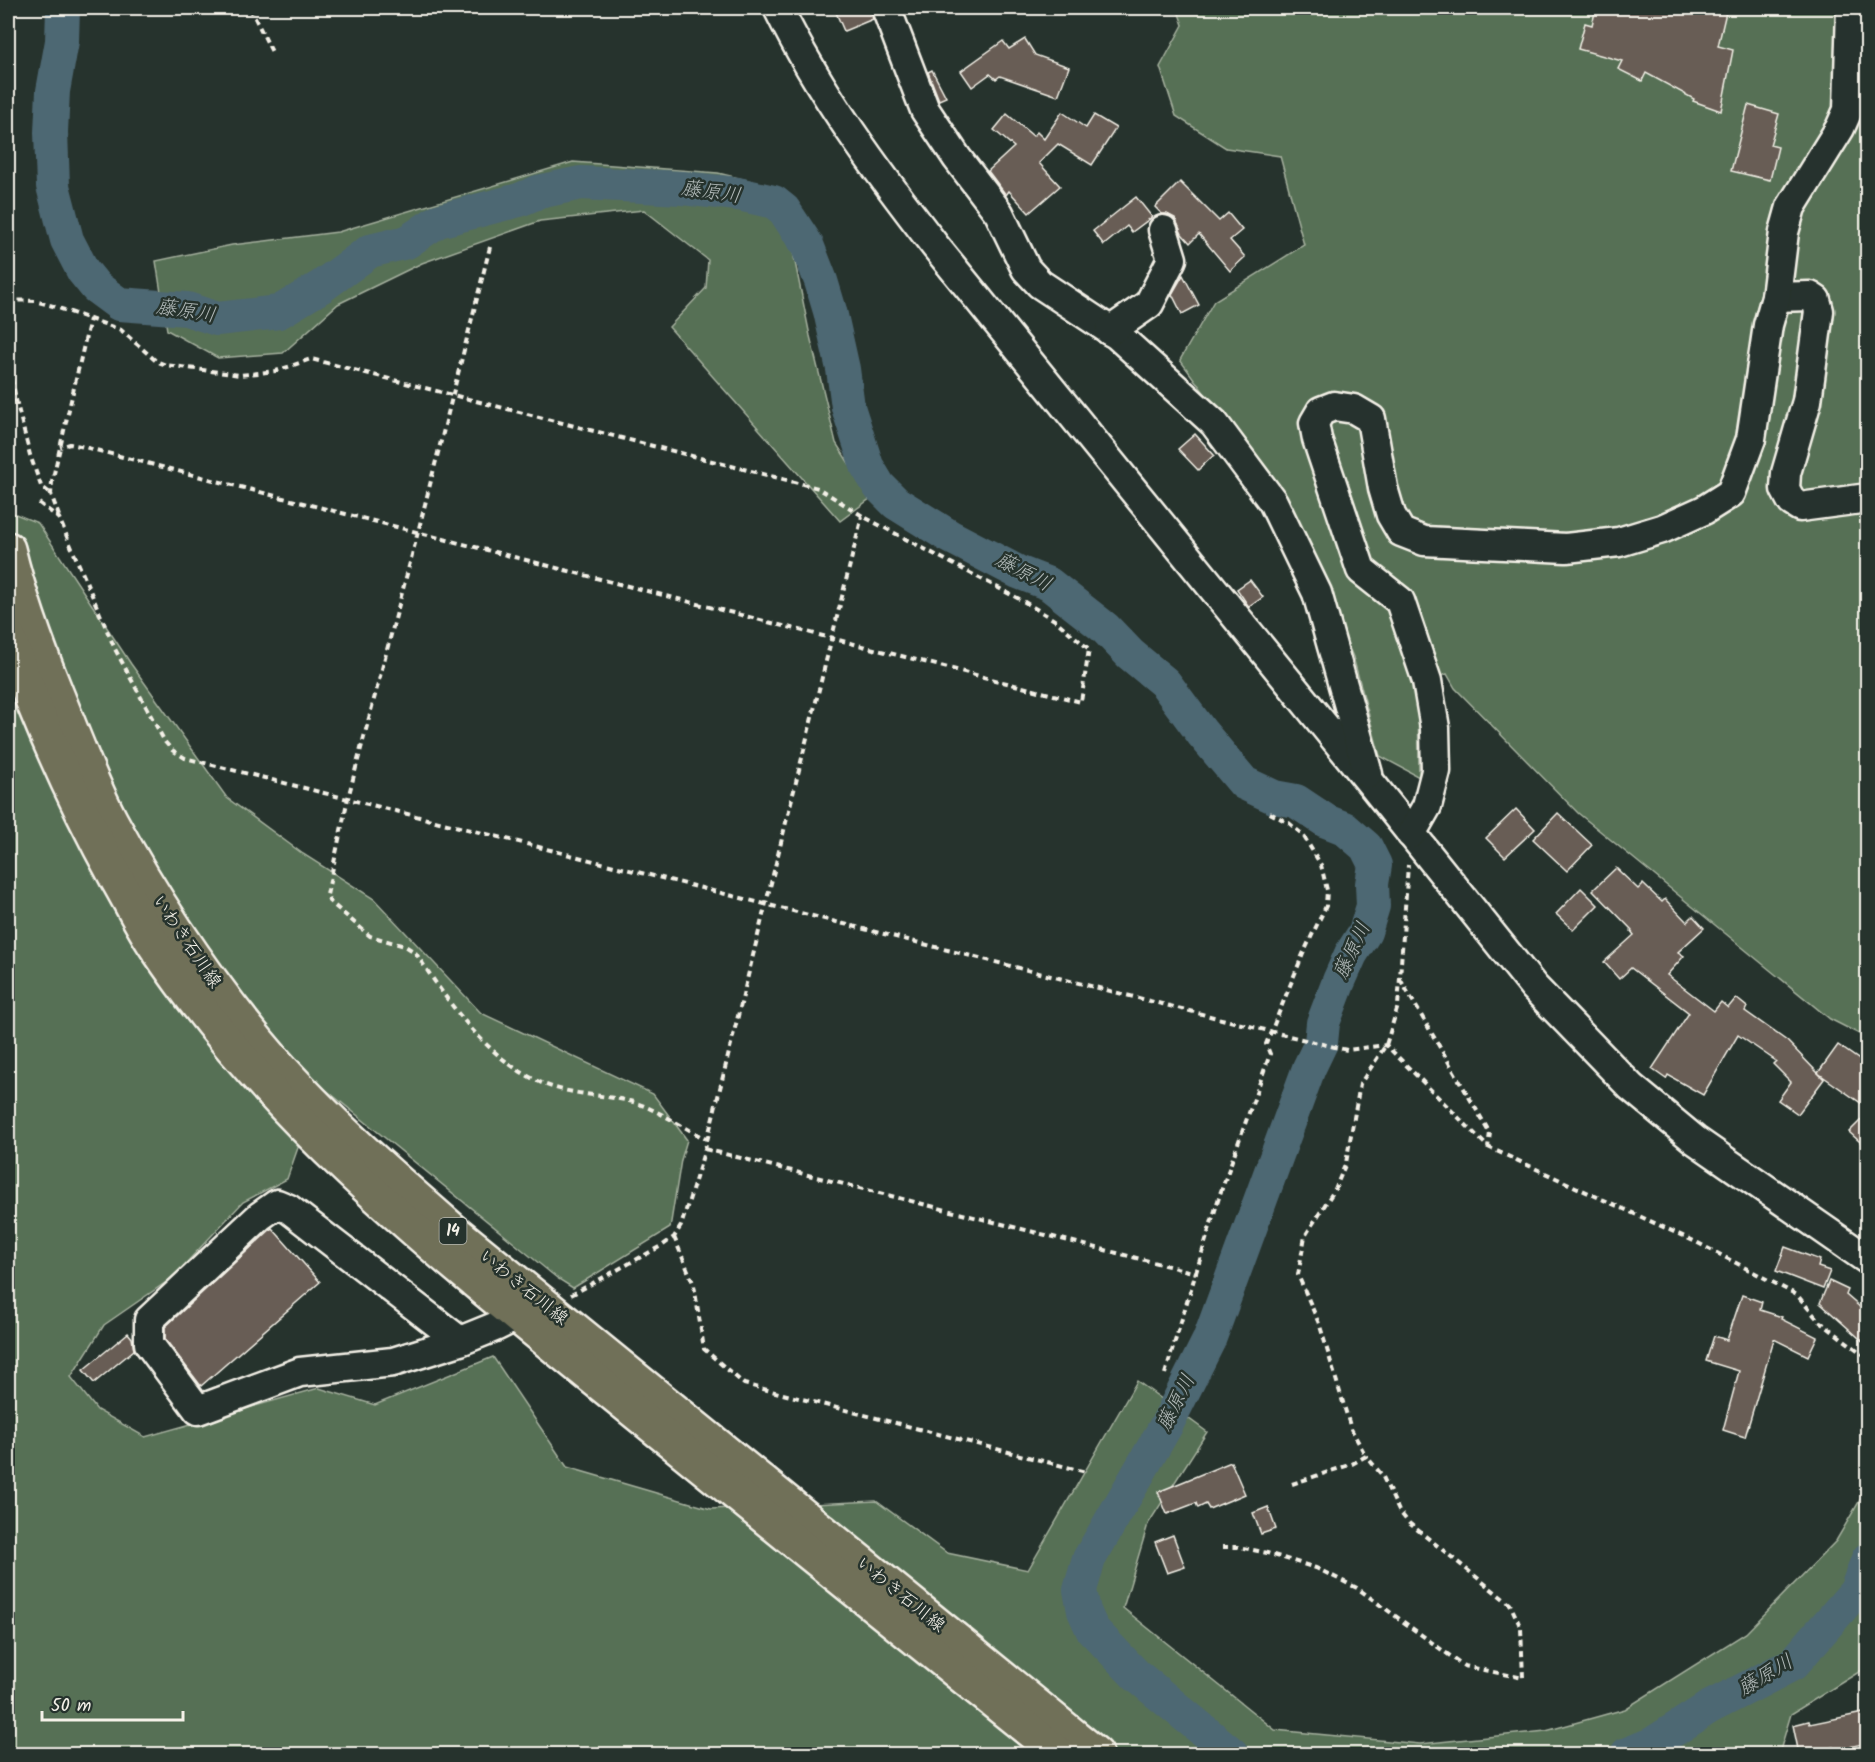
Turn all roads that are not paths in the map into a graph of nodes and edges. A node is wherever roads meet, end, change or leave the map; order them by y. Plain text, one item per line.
1 (778, 8) edge
2 (886, 8) edge
3 (1851, 8) edge
4 (1163, 230) dead end
5 (1776, 297) junction
6 (1110, 331) junction
7 (1868, 498) edge
8 (8, 549) edge
9 (8, 636) edge
10 (1370, 782) junction
11 (1411, 834) junction
12 (1868, 1260) edge
13 (532, 1312) junction
14 (460, 1341) junction
15 (1059, 1755) edge
16 (1096, 1755) edge

1 - 10 street
2 - 6 street
3 - 5 street
4 - 6 street
5 - 7 street
5 - 11 street
6 - 10 street
8 - 13 main road, いわき石川線 / 14
9 - 13 main road, いわき石川線 / 14
10 - 11 street
11 - 12 street
13 - 14 street
13 - 15 main road, いわき石川線 / 14
13 - 16 main road, いわき石川線 / 14
14 - 14 street

